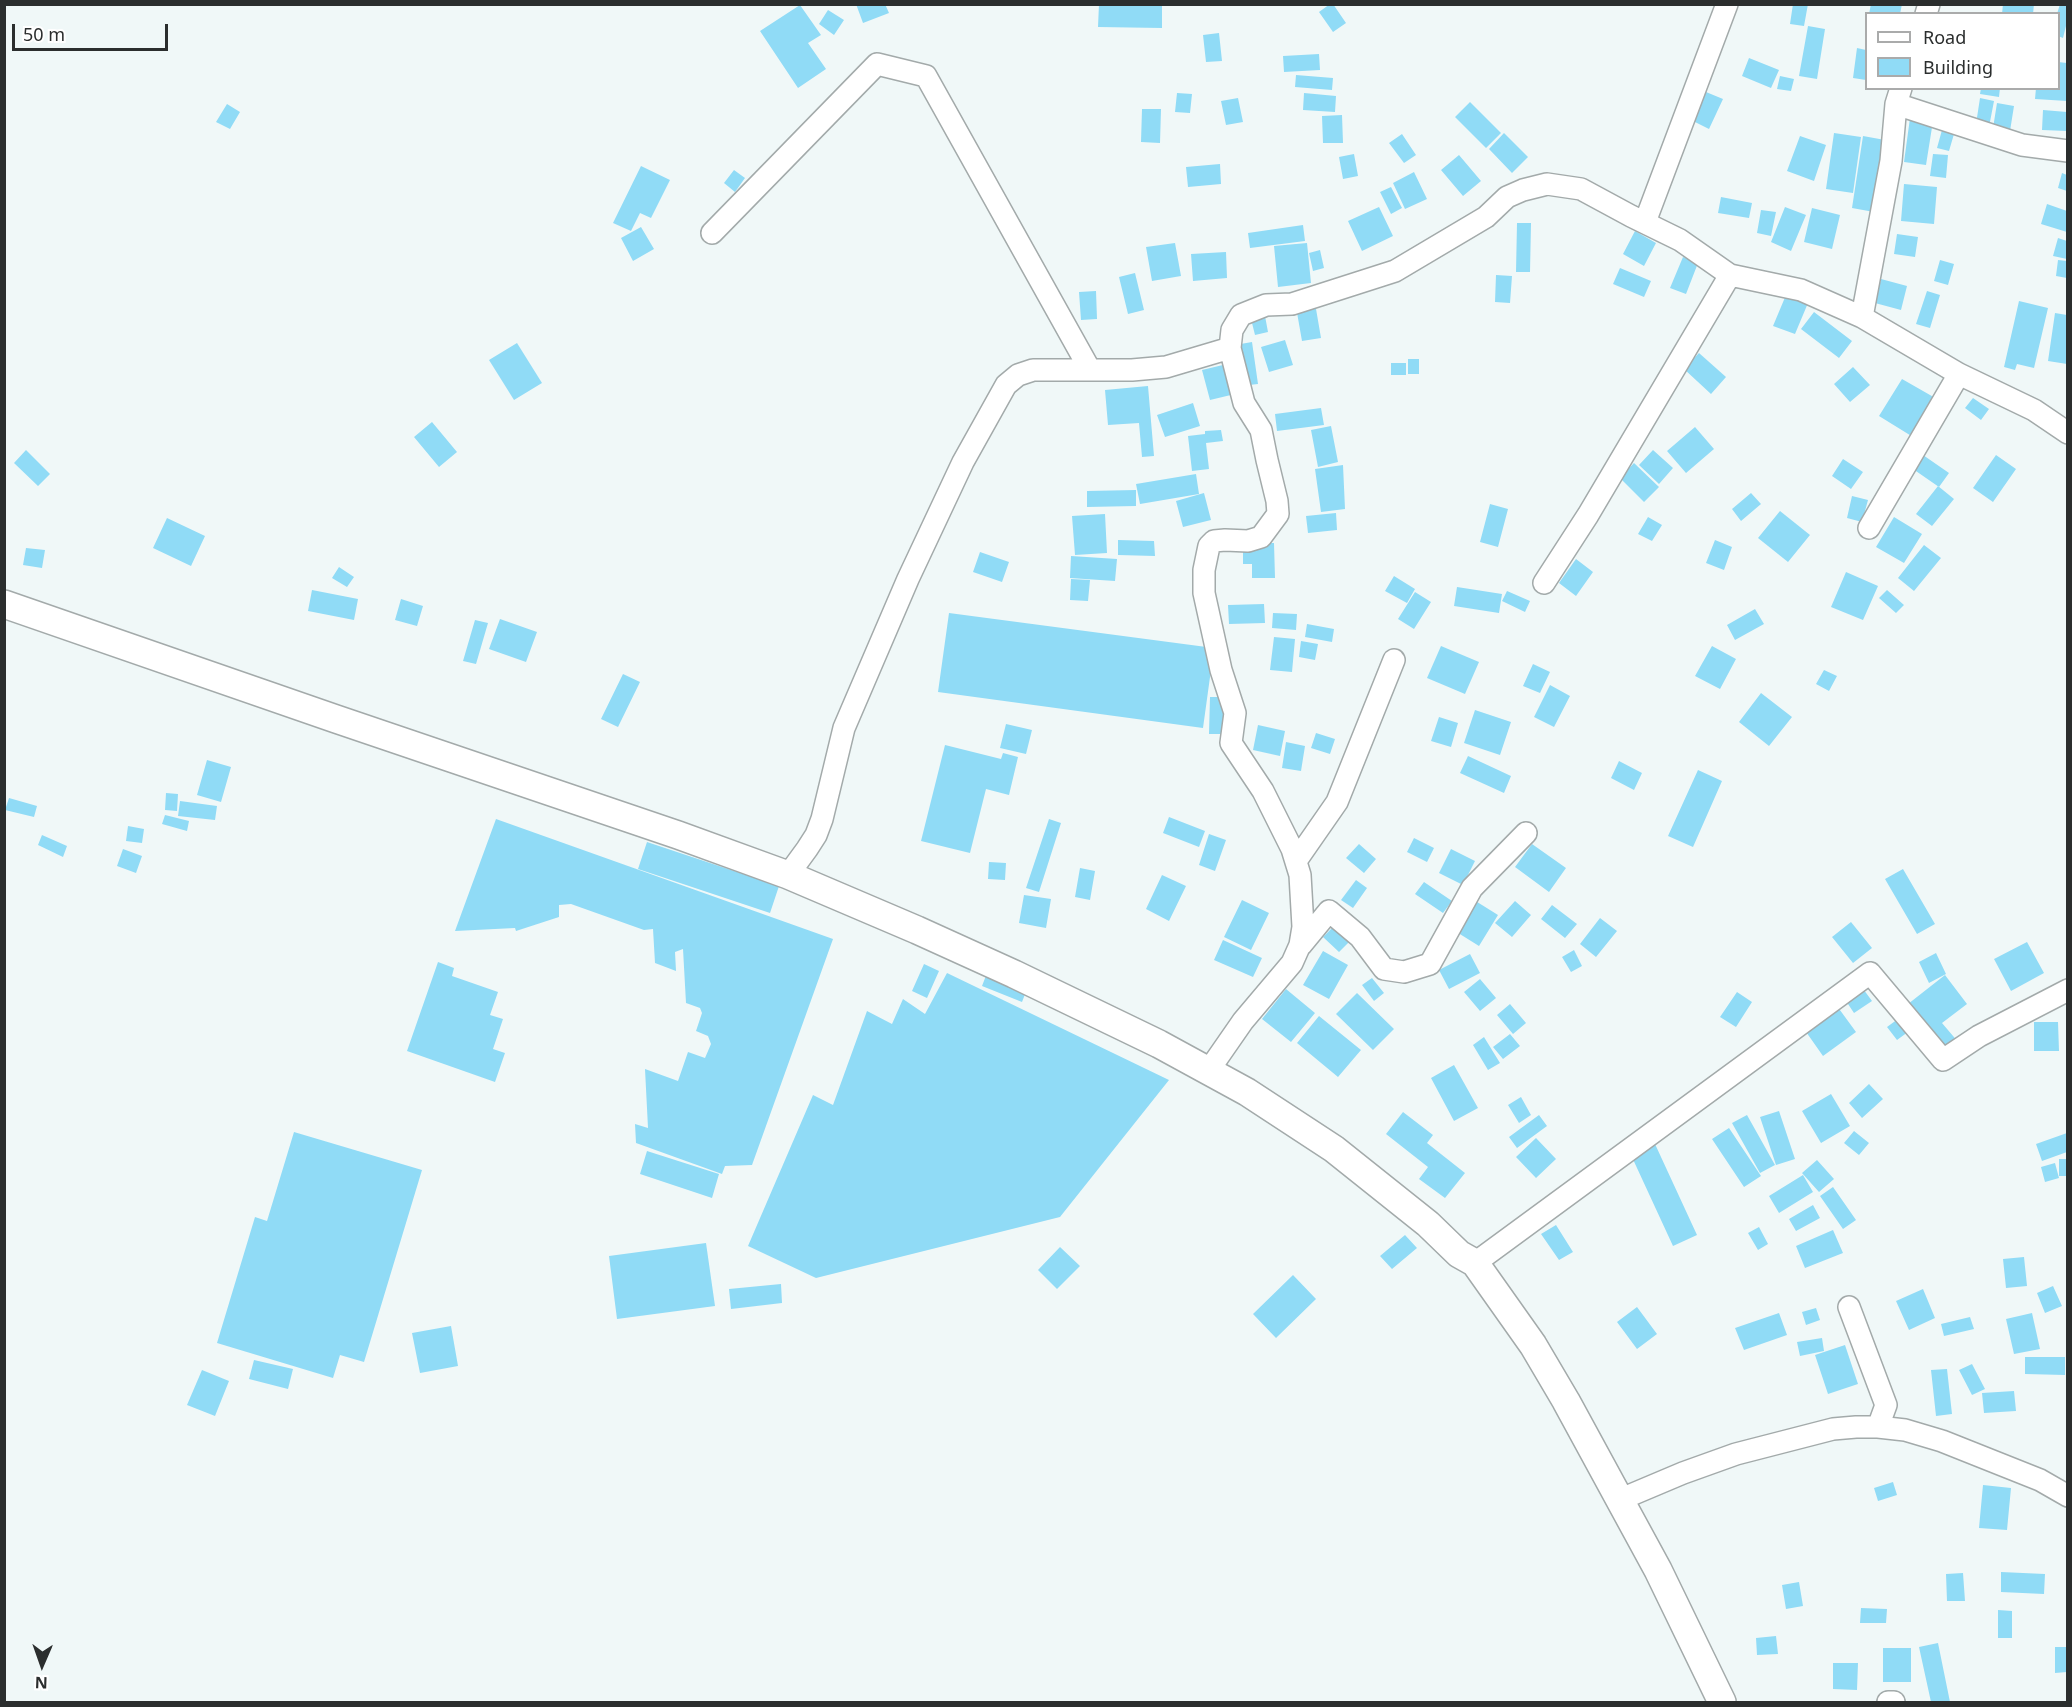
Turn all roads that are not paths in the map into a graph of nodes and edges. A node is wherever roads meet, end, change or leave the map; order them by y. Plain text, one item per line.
1 (1727, 4) edge
2 (1899, 96) edge
3 (2067, 151) edge
4 (1645, 222) junction
5 (712, 233) dead end
6 (1730, 276) junction
7 (1862, 317) junction
8 (1230, 348) junction
9 (1089, 368) junction
10 (1959, 374) junction
11 (2067, 433) edge
12 (1869, 528) dead end
13 (1544, 583) dead end
14 (4, 604) edge
15 (1394, 660) dead end
16 (1526, 833) dead end
17 (1296, 861) junction
18 (788, 875) junction
19 (1300, 945) junction
20 (2067, 990) edge
21 (1209, 1070) junction
22 (1475, 1263) junction
23 (1849, 1307) dead end
24 (1878, 1427) junction
25 (2067, 1496) edge
26 (1619, 1500) junction
27 (1722, 1702) edge
28 (1887, 1702) edge
29 (1894, 1702) edge

1 - 4 street
2 - 3 street
2 - 7 street
4 - 6 street
4 - 8 street
5 - 9 street
6 - 7 street
6 - 13 street
7 - 10 street
8 - 9 street
8 - 17 street
9 - 18 street
10 - 11 street
10 - 12 street
14 - 18 street
15 - 17 street
16 - 19 street
17 - 19 street
18 - 21 street
19 - 21 street
20 - 22 street
21 - 22 street
22 - 26 street
23 - 24 street
24 - 25 street
24 - 26 street
26 - 27 street
28 - 29 street

